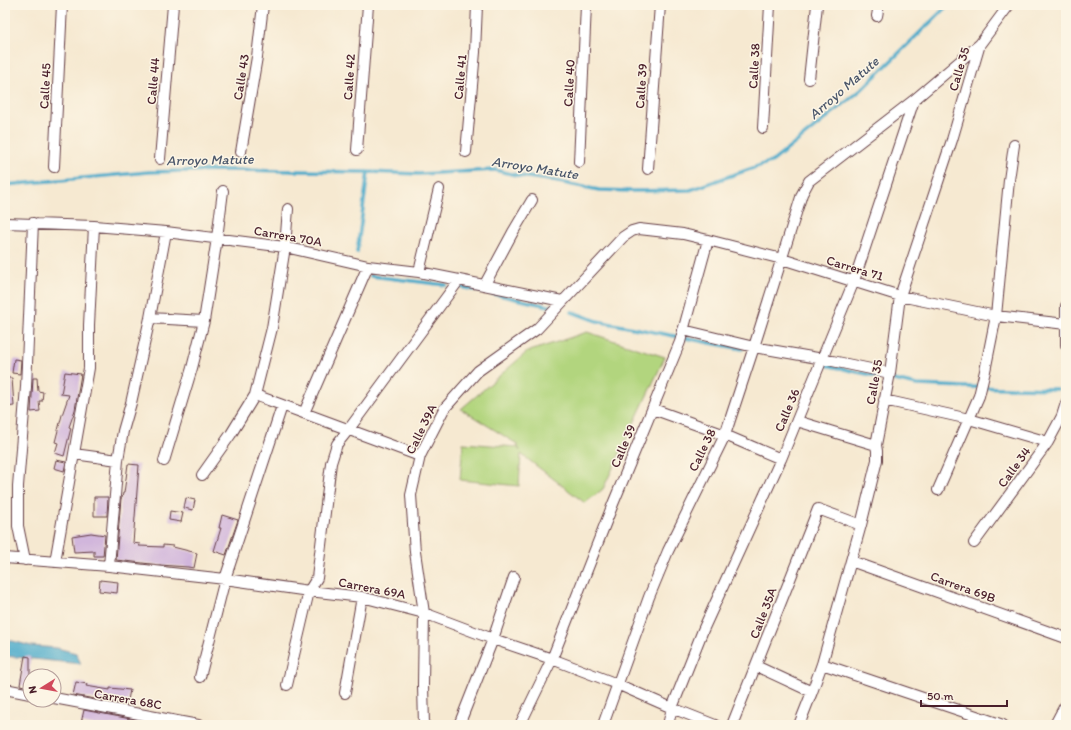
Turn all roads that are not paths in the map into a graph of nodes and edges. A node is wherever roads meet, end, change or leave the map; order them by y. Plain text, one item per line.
1 (62, 5) edge
2 (173, 5) edge
3 (263, 5) edge
4 (368, 5) edge
5 (477, 5) edge
6 (586, 5) edge
7 (660, 5) edge
8 (770, 5) edge
9 (817, 5) edge
10 (879, 5) edge
11 (1008, 5) edge
12 (877, 16) dead end
13 (980, 44) junction
14 (809, 79) dead end
15 (914, 100) junction
16 (763, 128) dead end
17 (1014, 145) dead end
18 (357, 150) dead end
19 (241, 152) dead end
20 (466, 152) dead end
21 (160, 159) dead end
22 (579, 162) dead end
23 (54, 167) dead end
24 (648, 169) dead end
25 (439, 190) dead end
26 (223, 191) dead end
27 (532, 200) dead end
28 (288, 209) dead end
29 (5, 223) edge
30 (33, 224) junction
31 (94, 226) junction
32 (639, 229) joint
33 (166, 232) junction
34 (217, 238) junction
35 (708, 240) junction
36 (285, 247) junction
37 (782, 259) junction
38 (368, 266) junction
39 (419, 272) junction
40 (459, 280) junction
41 (854, 281) junction
42 (485, 284) junction
43 (900, 296) junction
44 (562, 302) junction
45 (1066, 306) edge
46 (996, 316) junction
47 (150, 318) junction
48 (204, 321) junction
49 (1066, 324) edge
50 (682, 335) junction
51 (1066, 345) edge
52 (753, 351) junction
53 (821, 363) junction
54 (889, 377) junction
55 (255, 396) junction
56 (884, 400) junction
57 (1066, 402) edge
58 (282, 406) junction
59 (653, 409) junction
60 (304, 413) junction
61 (1064, 417) edge
62 (969, 419) junction
63 (797, 421) junction
64 (349, 429) junction
65 (725, 435) junction
66 (1048, 442) junction
67 (876, 445) junction
68 (74, 454) junction
69 (420, 456) junction
70 (781, 459) junction
71 (118, 460) junction
72 (164, 461) dead end
73 (202, 476) dead end
74 (938, 490) dead end
75 (861, 525) junction
76 (974, 543) dead end
77 (5, 558) edge
78 (25, 560) junction
79 (851, 561) junction
80 (55, 562) junction
81 (109, 566) junction
82 (514, 576) dead end
83 (225, 579) junction
84 (309, 591) junction
85 (362, 597) junction
86 (424, 613) junction
87 (1066, 638) edge
88 (493, 639) junction
89 (552, 659) junction
90 (822, 664) junction
91 (756, 666) junction
92 (200, 676) dead end
93 (617, 684) junction
94 (287, 685) dead end
95 (5, 689) edge
96 (22, 692) edge
97 (812, 692) junction
98 (345, 693) dead end
99 (62, 700) edge
100 (672, 708) junction
101 (1066, 708) edge
102 (198, 725) edge
103 (424, 725) edge
104 (459, 725) edge
105 (520, 725) edge
106 (603, 725) edge
107 (668, 725) edge
108 (715, 725) edge
109 (732, 725) edge
110 (799, 725) edge
111 (1003, 725) edge
112 (1057, 725) edge

1 - 23 street, Calle 45
2 - 21 street, Calle 44
3 - 19 street, Calle 43
4 - 18 street, Calle 42
5 - 20 street, Calle 41
6 - 22 street, Calle 40
7 - 24 street, Calle 39
8 - 16 street, Calle 38
9 - 14 street
10 - 12 street
11 - 13 street
13 - 15 street
13 - 43 street, Calle 35
15 - 37 street, Calle 38
15 - 41 street, Calle 36
17 - 46 street
25 - 39 street
26 - 34 street
27 - 42 street
28 - 36 street
29 - 30 street, Carrera 70A
30 - 31 street, Carrera 70A
30 - 78 street
31 - 33 street, Carrera 70A
31 - 68 street
32 - 35 street, Carrera 71
32 - 44 street, Calle 39A
33 - 34 street, Carrera 70A
33 - 47 street
34 - 36 street, Carrera 70A
34 - 48 street
35 - 37 street, Carrera 71
35 - 50 street, Calle 39
36 - 38 street, Carrera 70A
36 - 55 street
37 - 41 street, Carrera 71
37 - 52 street, Calle 38
38 - 39 street, Carrera 70A
38 - 60 street
39 - 40 street, Carrera 70A
40 - 42 street, Carrera 70A
40 - 64 street
41 - 43 street, Carrera 71
41 - 53 street, Calle 36
42 - 44 street, Carrera 70A
43 - 46 street, Carrera 71
43 - 54 street, Calle 35
44 - 69 street, Calle 39A
45 - 49 street
46 - 49 street, Carrera 71
46 - 62 street
47 - 48 street
47 - 71 street
48 - 72 street
49 - 51 street
50 - 52 street
50 - 59 street, Calle 39
52 - 53 street
52 - 65 street, Calle 38
53 - 54 street
53 - 63 street, Calle 36
54 - 56 street, Calle 35
55 - 58 street
55 - 73 street
56 - 62 street
56 - 67 street, Calle 35
57 - 61 street, Calle 34
58 - 60 street
58 - 83 street
59 - 65 street
59 - 89 street, Calle 39
60 - 64 street
61 - 66 street, Calle 34
62 - 66 street
62 - 74 street
63 - 67 street
63 - 70 street, Calle 36
64 - 69 street
64 - 84 street
65 - 70 street
65 - 93 street, Calle 38
66 - 76 street, Calle 34
67 - 75 street, Calle 35
68 - 71 street
68 - 80 street
69 - 86 street, Calle 39A
70 - 100 street, Calle 36
71 - 81 street
75 - 79 street, Calle 35
75 - 91 street, Calle 35A
77 - 78 street, Carrera 69A
78 - 80 street, Carrera 69A
79 - 87 street, Carrera 69B
79 - 90 street, Calle 35
80 - 81 street, Carrera 69A
81 - 83 street, Carrera 69A
82 - 88 street
83 - 84 street, Carrera 69A
83 - 92 street
84 - 85 street, Carrera 69A
84 - 94 street
85 - 86 street, Carrera 69A
85 - 98 street
86 - 88 street, Carrera 69A
86 - 103 street, Calle 39A
88 - 89 street, Carrera 69A
88 - 104 street
89 - 93 street, Carrera 69A
89 - 105 street, Calle 39
90 - 97 street, Calle 35
90 - 111 street
91 - 97 street
91 - 109 street, Calle 35A
93 - 100 street, Carrera 69A
93 - 106 street, Calle 38
95 - 96 street
97 - 110 street, Calle 35
99 - 102 street, Carrera 68C
100 - 107 street, Calle 36
100 - 108 street, Carrera 69A
101 - 112 street

